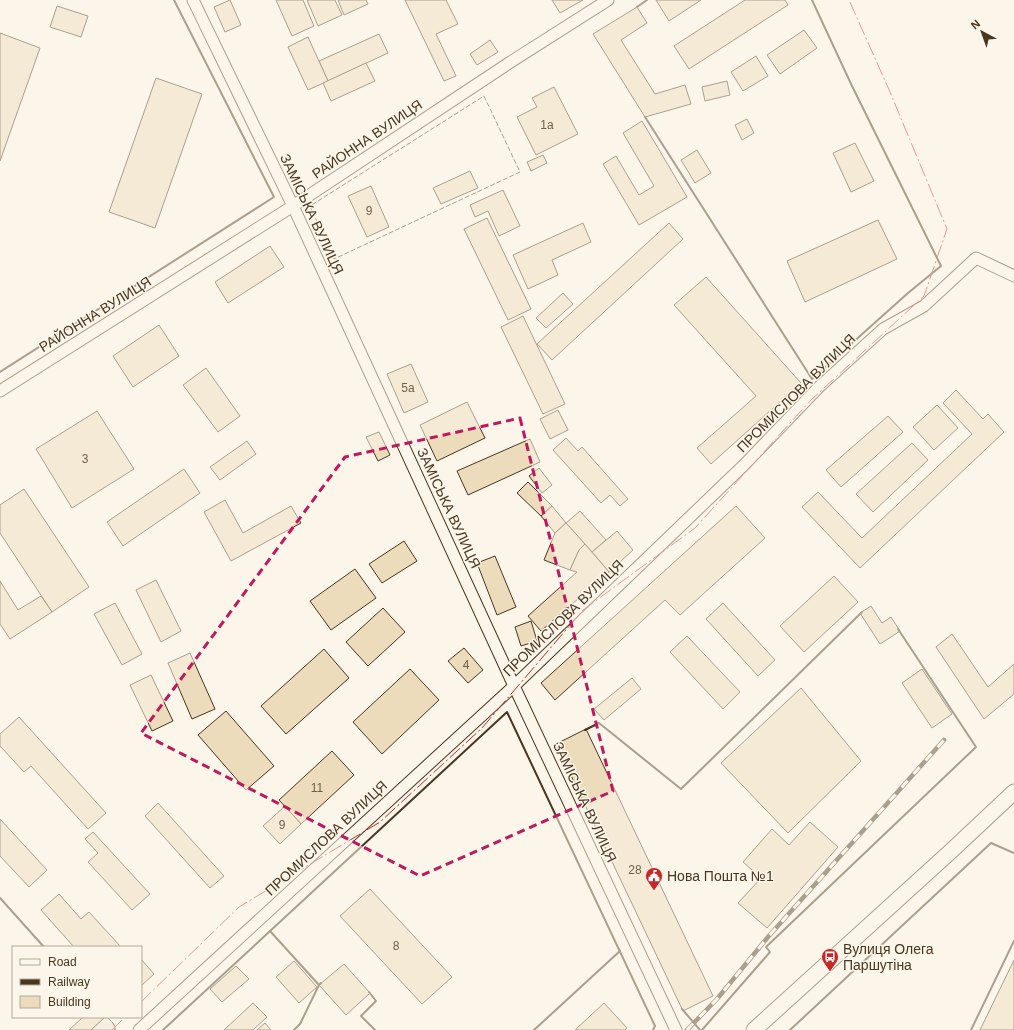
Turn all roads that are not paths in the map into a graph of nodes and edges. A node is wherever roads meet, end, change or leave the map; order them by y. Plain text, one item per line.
1 (193, 0) edge
2 (608, 0) edge
3 (293, 206) junction
4 (1014, 276) edge
5 (0, 391) edge
6 (514, 686) junction
7 (1014, 792) edge
8 (773, 1012) junction
9 (139, 1030) edge
10 (676, 1030) edge
11 (754, 1030) edge
12 (761, 1030) edge

1 - 3 street, ЗАМІСЬКА ВУЛИЦЯ
2 - 3 street, РАЙОННА ВУЛИЦЯ
3 - 5 street, РАЙОННА ВУЛИЦЯ
3 - 6 street, ЗАМІСЬКА ВУЛИЦЯ
4 - 6 street, ПРОМИСЛОВА ВУЛИЦЯ
6 - 9 street, ПРОМИСЛОВА ВУЛИЦЯ
6 - 10 street, ЗАМІСЬКА ВУЛИЦЯ
7 - 8 street
8 - 11 street
8 - 12 street

